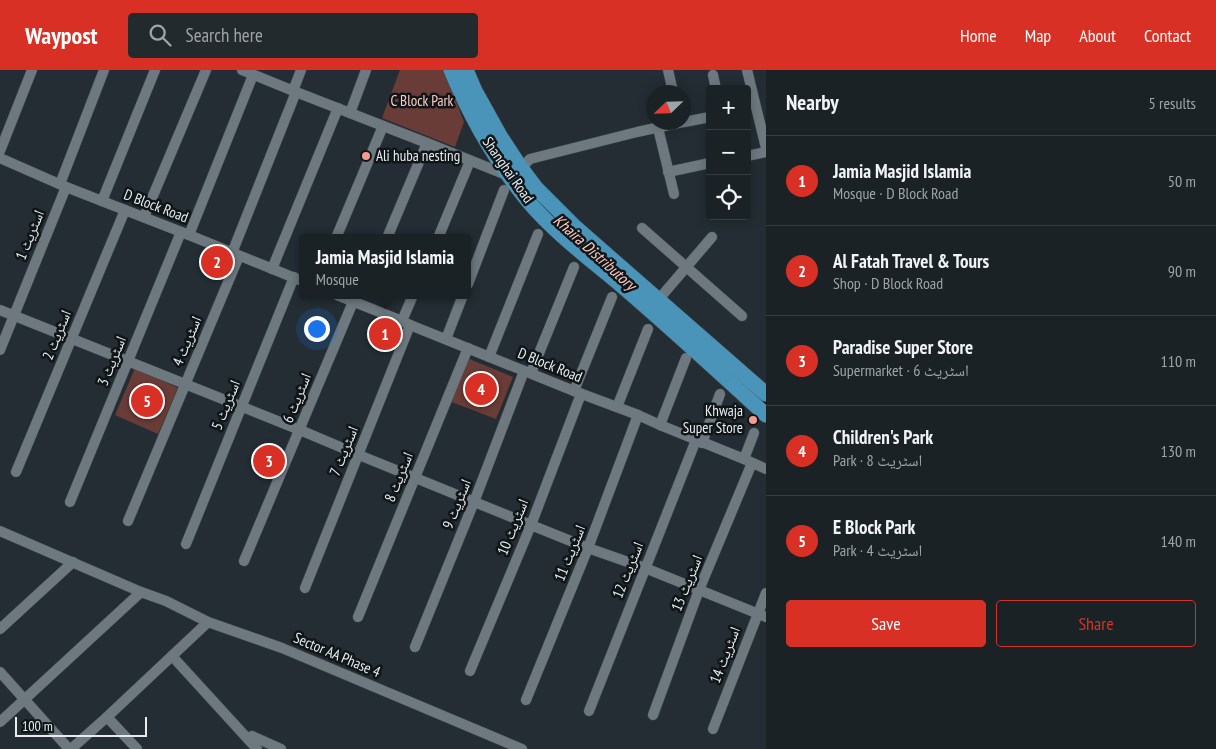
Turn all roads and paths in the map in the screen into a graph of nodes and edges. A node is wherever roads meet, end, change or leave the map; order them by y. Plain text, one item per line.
1 (32, 70) edge
2 (104, 70) edge
3 (155, 70) edge
4 (206, 70) edge
5 (242, 70) edge
6 (301, 70) edge
7 (366, 70) edge
8 (451, 70) edge
9 (466, 70) edge
10 (668, 70) edge
11 (747, 70) edge
12 (253, 75) junction
13 (713, 75) dead end
14 (671, 85) edge
15 (715, 85) edge
16 (295, 92) junction
17 (338, 108) junction
18 (752, 108) edge
19 (350, 113) junction
20 (706, 118) edge
21 (691, 121) edge
22 (383, 126) junction
23 (650, 130) edge
24 (658, 130) edge
25 (427, 143) junction
26 (766, 150) edge
27 (0, 151) edge
28 (751, 155) edge
29 (0, 158) edge
30 (470, 161) junction
31 (706, 164) edge
32 (668, 172) junction
33 (513, 176) junction
34 (63, 186) junction
35 (674, 194) dead end
36 (102, 201) junction
37 (125, 210) junction
38 (144, 217) junction
39 (642, 228) dead end
40 (185, 233) junction
41 (338, 234) edge
42 (389, 234) edge
43 (440, 234) edge
44 (538, 234) dead end
45 (712, 237) dead end
46 (236, 254) junction
47 (687, 266) junction
48 (574, 267) dead end
49 (272, 269) junction
50 (471, 277) edge
51 (298, 279) edge
52 (612, 297) dead end
53 (412, 299) edge
54 (461, 299) edge
55 (659, 299) junction
56 (359, 300) edge
57 (0, 310) edge
58 (14, 315) junction
59 (742, 316) dead end
60 (406, 323) junction
61 (648, 328) dead end
62 (72, 338) junction
63 (446, 339) junction
64 (468, 348) junction
65 (0, 350) edge
66 (489, 356) junction
67 (686, 358) dead end
68 (129, 361) junction
69 (528, 372) junction
70 (185, 383) junction
71 (577, 392) junction
72 (720, 394) dead end
73 (766, 394) edge
74 (242, 406) junction
75 (617, 407) junction
76 (766, 414) edge
77 (638, 415) junction
78 (660, 425) junction
79 (300, 430) junction
80 (754, 433) dead end
81 (699, 441) junction
82 (359, 455) junction
83 (748, 461) junction
84 (766, 469) edge
85 (16, 472) dead end
86 (415, 478) junction
87 (70, 502) dead end
88 (474, 502) junction
89 (128, 521) dead end
90 (531, 525) junction
91 (2, 534) edge
92 (186, 544) dead end
93 (588, 548) junction
94 (244, 561) dead end
95 (73, 562) junction
96 (645, 568) junction
97 (305, 588) dead end
98 (699, 590) junction
99 (141, 592) junction
100 (766, 593) edge
101 (762, 616) edge
102 (358, 617) dead end
103 (208, 622) junction
104 (0, 629) edge
105 (415, 647) dead end
106 (172, 656) junction
107 (470, 671) dead end
108 (0, 672) edge
109 (24, 699) junction
110 (526, 700) dead end
111 (588, 711) dead end
112 (653, 716) dead end
113 (107, 717) junction
114 (0, 722) edge
115 (713, 729) dead end
116 (249, 740) junction
117 (70, 749) edge
118 (137, 749) edge
119 (257, 749) edge
120 (281, 749) edge
121 (522, 749) edge

1 - 27 street
2 - 34 street, اسٹریٹ 1
3 - 36 street
4 - 38 street
5 - 12 street
6 - 16 street, اسٹریٹ 4
7 - 19 street
8 - 33 main road, Shanghai Road
9 - 33 main road, Shanghai Road
10 - 14 street
11 - 18 street
12 - 16 street
12 - 40 street, اسٹریٹ 3
13 - 15 street
16 - 17 street
16 - 46 street, اسٹریٹ 4
17 - 19 street
17 - 49 street
18 - 26 street
19 - 22 street
20 - 21 street
22 - 25 street
22 - 41 street
23 - 33 street
24 - 32 street
25 - 30 street
25 - 42 street
26 - 28 street
29 - 34 street, D Block Road
30 - 33 street
30 - 43 street
31 - 32 street
32 - 35 street
33 - 50 street
33 - 55 main road, Shanghai Road
33 - 76 main road, Shanghai Road
34 - 36 street, D Block Road
34 - 58 street, اسٹریٹ 1
36 - 37 street, D Block Road
37 - 38 street, D Block Road
37 - 62 street, اسٹریٹ 2
38 - 40 street, D Block Road
39 - 47 street
40 - 46 street, D Block Road
40 - 68 street, اسٹریٹ 3
44 - 66 street
45 - 47 street
46 - 49 street, D Block Road
46 - 70 street, اسٹریٹ 4
47 - 55 street
47 - 59 street
48 - 69 street, اسٹریٹ 9
49 - 51 street, D Block Road
51 - 74 street, اسٹریٹ 5
52 - 71 street, اسٹریٹ 10
53 - 60 street, اسٹریٹ 7
54 - 63 street
55 - 73 main road, Shanghai Road
56 - 60 street, D Block Road
56 - 79 street, اسٹریٹ 6
57 - 58 street
58 - 62 street
58 - 65 street, اسٹریٹ 1
60 - 63 street, D Block Road
60 - 82 street, اسٹریٹ 7
61 - 75 street
62 - 68 street
62 - 85 street, اسٹریٹ 2
63 - 64 street, D Block Road
64 - 66 street, D Block Road
64 - 86 street, اسٹریٹ 8
66 - 69 street, D Block Road
67 - 78 street
68 - 70 street
68 - 87 street, اسٹریٹ 3
69 - 71 street, D Block Road
69 - 88 street, اسٹریٹ 9
70 - 74 street
70 - 89 street, اسٹریٹ 4
71 - 75 street, D Block Road
71 - 90 street, اسٹریٹ 10
72 - 81 street, اسٹریٹ 12
74 - 79 street
74 - 92 street, اسٹریٹ 5
75 - 77 street, D Block Road
77 - 78 street, D Block Road
77 - 93 street, اسٹریٹ 11
78 - 81 street, D Block Road
79 - 82 street
79 - 94 street, اسٹریٹ 6
80 - 83 street, اسٹریٹ 13
81 - 83 street, D Block Road
81 - 96 street, اسٹریٹ 12
82 - 86 street
82 - 97 street, اسٹریٹ 7
83 - 84 street, D Block Road
83 - 98 street, اسٹریٹ 13
86 - 88 street
86 - 102 street, اسٹریٹ 8
88 - 90 street
88 - 105 street, اسٹریٹ 9
90 - 93 street
90 - 107 street, اسٹریٹ 10
91 - 95 street, Sector AA Phase 4
93 - 96 street
93 - 110 street, اسٹریٹ 11
95 - 99 street, Sector AA Phase 4
95 - 104 street
96 - 98 street
96 - 111 street, اسٹریٹ 12
98 - 101 street
98 - 112 street, اسٹریٹ 13
99 - 103 street, Sector AA Phase 4
99 - 109 street
100 - 101 street, اسٹریٹ 14
101 - 115 street, اسٹریٹ 14
103 - 106 street
103 - 121 street, Sector AA Phase 4
106 - 113 street
106 - 116 street
108 - 109 street
109 - 114 street
109 - 117 street
113 - 117 street
113 - 118 street
116 - 119 street
116 - 120 street

